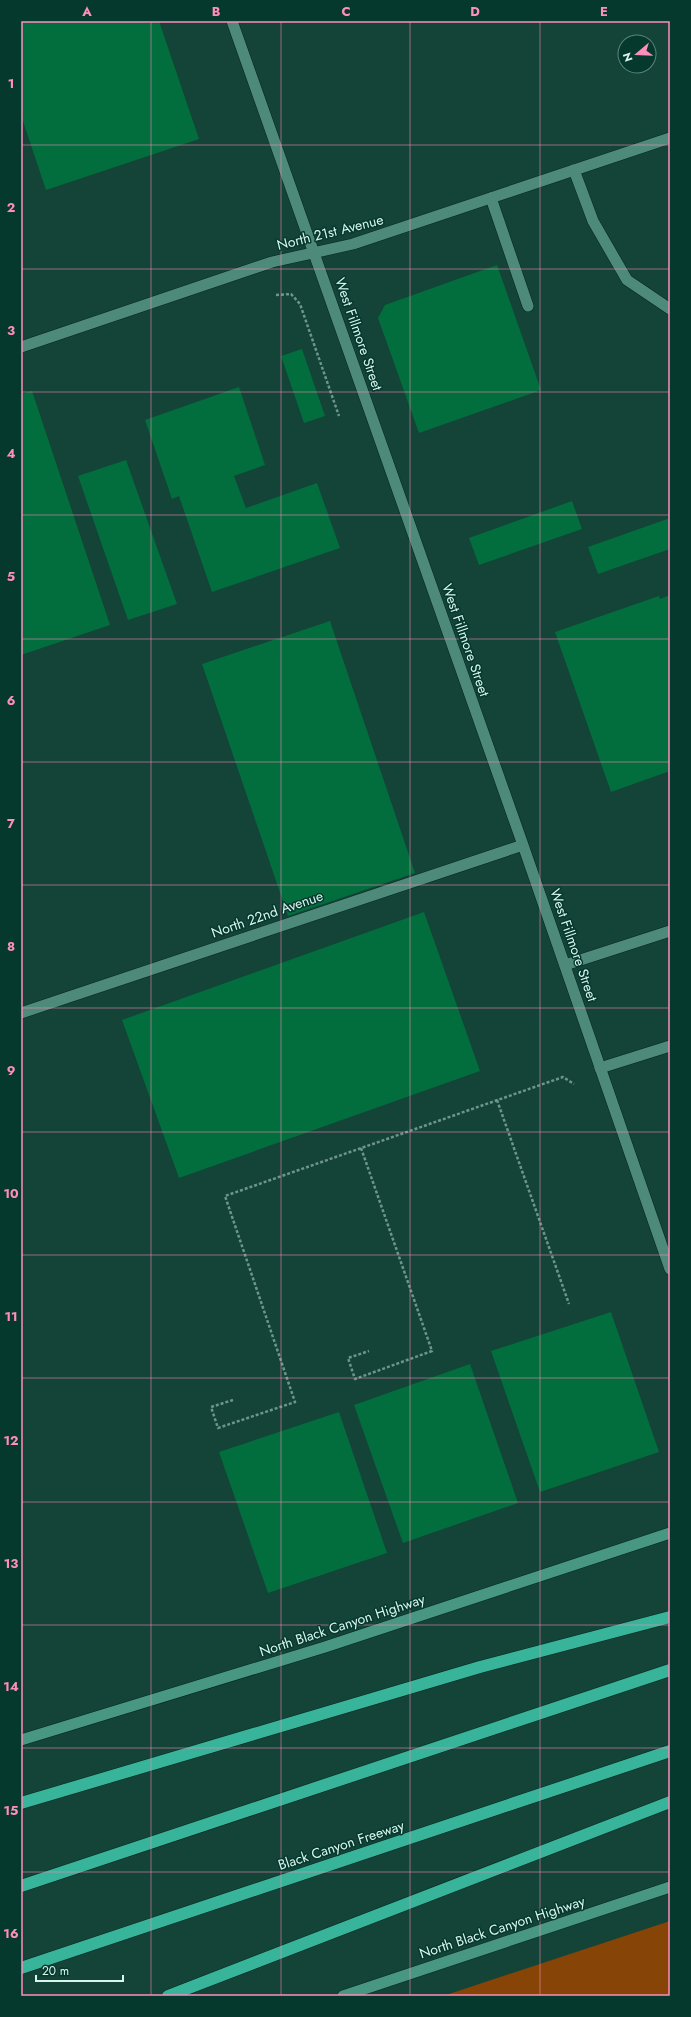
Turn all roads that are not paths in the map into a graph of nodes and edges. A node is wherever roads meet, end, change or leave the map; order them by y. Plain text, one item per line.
1 (232, 21) edge
2 (670, 138) edge
3 (574, 170) junction
4 (491, 198) junction
5 (314, 253) junction
6 (528, 306) dead end
7 (670, 309) edge
8 (21, 347) edge
9 (523, 845) junction
10 (670, 930) edge
11 (565, 966) junction
12 (21, 1013) edge
13 (670, 1046) edge
14 (600, 1068) junction
15 (670, 1269) edge
16 (670, 1533) edge
17 (670, 1617) edge
18 (670, 1670) edge
19 (21, 1740) edge
20 (670, 1750) edge
21 (670, 1802) edge
22 (21, 1803) edge
23 (21, 1886) edge
24 (670, 1887) edge
25 (21, 1968) edge
26 (168, 1996) edge
27 (343, 1996) edge

1 - 5 street, West Fillmore Street
2 - 3 street, North 21st Avenue
3 - 4 street, North 21st Avenue
3 - 7 street
4 - 5 street, North 21st Avenue
4 - 6 street
5 - 8 street, North 21st Avenue
5 - 9 street, West Fillmore Street
9 - 11 street, West Fillmore Street
9 - 12 street, North 22nd Avenue
10 - 11 street
11 - 14 street, West Fillmore Street
13 - 14 street
14 - 15 street, West Fillmore Street
16 - 19 main road, North Black Canyon Highway
17 - 22 highway
18 - 23 highway
20 - 25 highway, Black Canyon Freeway
21 - 26 highway
24 - 27 main road, North Black Canyon Highway

